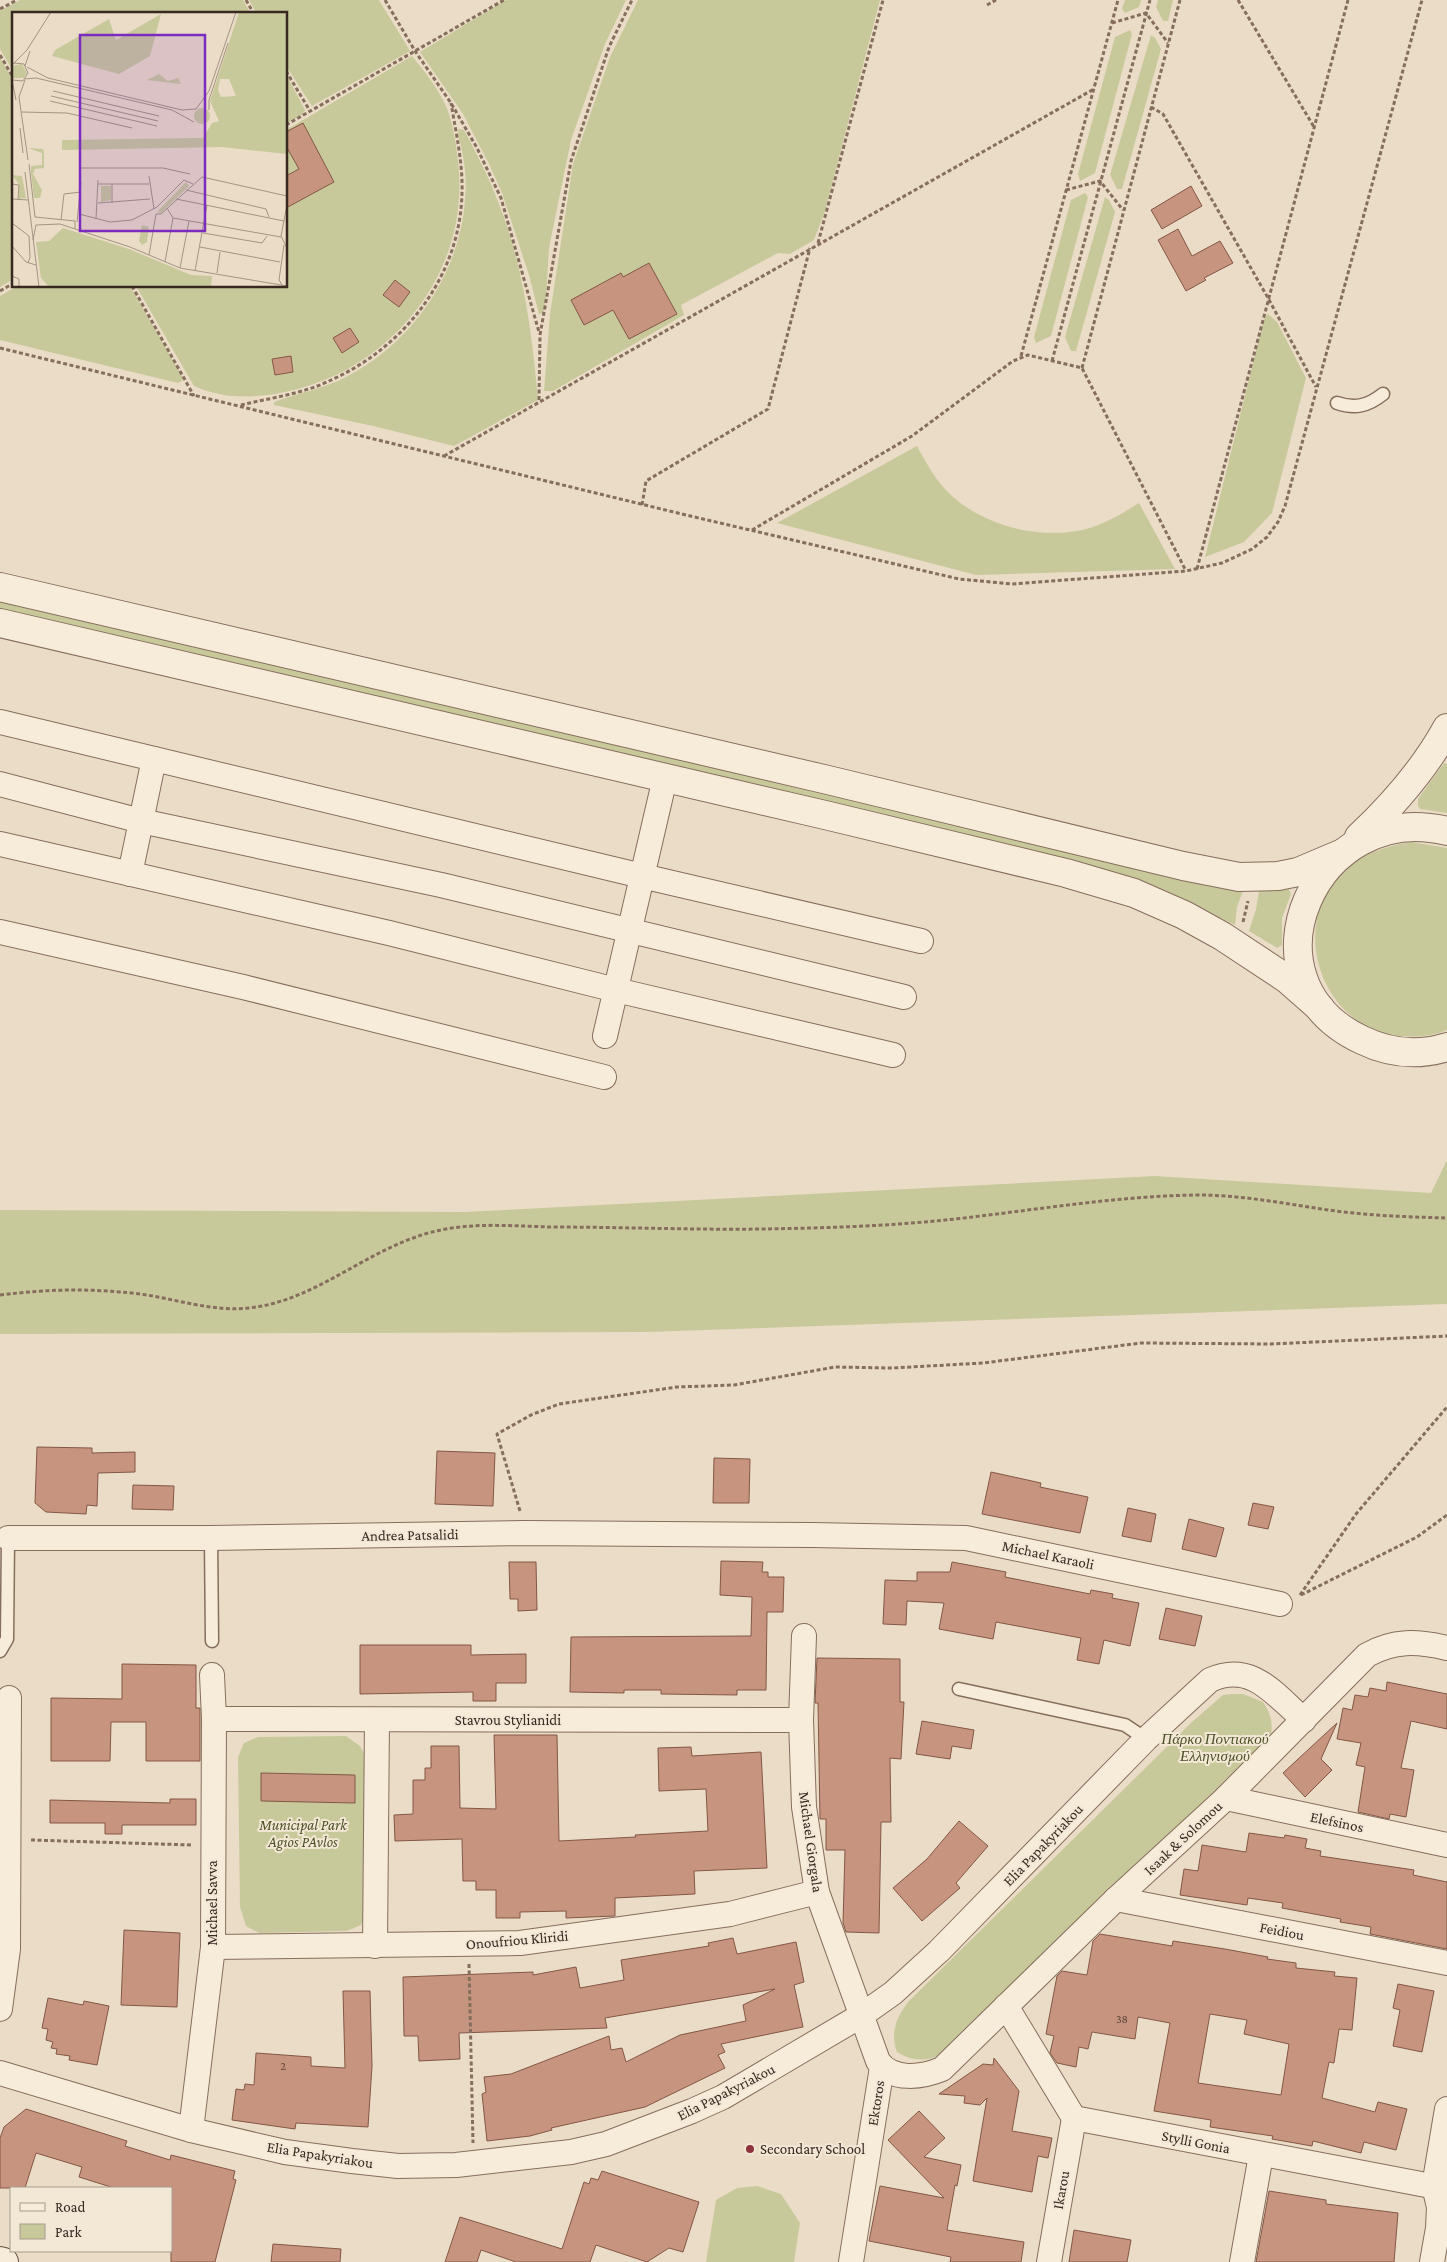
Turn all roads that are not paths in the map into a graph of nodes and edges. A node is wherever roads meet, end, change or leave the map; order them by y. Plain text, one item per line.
1 (1383, 394) dead end
2 (1337, 403) dead end
3 (0, 587) edge
4 (0, 623) edge
5 (0, 722) edge
6 (1447, 728) edge
7 (154, 759) junction
8 (665, 778) junction
9 (0, 784) edge
10 (141, 821) junction
11 (1447, 831) edge
12 (0, 844) edge
13 (1343, 853) junction
14 (130, 874) junction
15 (642, 876) junction
16 (629, 931) junction
17 (0, 932) edge
18 (921, 941) dead end
19 (616, 990) junction
20 (904, 997) dead end
21 (1320, 1008) junction
22 (605, 1036) dead end
23 (1447, 1047) edge
24 (893, 1055) dead end
25 (604, 1077) dead end
26 (813, 1535) joint
27 (8, 1538) joint
28 (211, 1538) junction
29 (1290, 1600) road end
30 (804, 1636) dead end
31 (212, 1641) dead end
32 (1447, 1648) edge
33 (0, 1651) edge
34 (212, 1675) dead end
35 (960, 1689) dead end
36 (9, 1698) dead end
37 (214, 1719) junction
38 (377, 1720) junction
39 (801, 1720) junction
40 (1304, 1720) junction
41 (1146, 1739) junction
42 (1226, 1798) junction
43 (5, 1816) edge
44 (1447, 1846) edge
45 (817, 1892) junction
46 (1116, 1899) junction
47 (375, 1946) junction
48 (213, 1947) junction
49 (1447, 1963) edge
50 (1006, 2006) junction
51 (0, 2009) edge
52 (862, 2015) junction
53 (882, 2067) junction
54 (0, 2073) edge
55 (1447, 2109) edge
56 (1074, 2118) junction
57 (191, 2130) junction
58 (1261, 2155) junction
59 (1440, 2188) edge
60 (0, 2261) edge
61 (4, 2262) edge
62 (851, 2262) edge
63 (1048, 2262) edge
64 (1242, 2262) edge
65 (1432, 2262) edge

1 - 2 lane
3 - 13 street
4 - 8 street
5 - 7 street
6 - 13 street
7 - 10 street
7 - 15 street
8 - 15 street
8 - 21 street
9 - 10 street
10 - 14 street
10 - 16 street
11 - 13 street
12 - 14 street
13 - 21 street
14 - 19 street
15 - 16 street
15 - 18 street
16 - 19 street
16 - 20 street
17 - 25 street
19 - 22 street
19 - 24 street
21 - 23 street
26 - 28 street, Andrea Patsalidi
26 - 29 street, Michael Karaoli
27 - 28 street, Andrea Patsalidi
27 - 33 lane
28 - 31 lane
30 - 39 street, Michael Giorgala
32 - 40 street, Isaak & Solomou
34 - 37 street, Michael Savva
35 - 41 lane
36 - 43 street
37 - 38 street, Stavrou Stylianidi
37 - 48 street, Michael Savva
38 - 39 street, Stavrou Stylianidi
38 - 47 street
39 - 45 street, Michael Giorgala
40 - 41 street, Elia Papakyriakou
40 - 42 street, Isaak & Solomou
41 - 52 street, Elia Papakyriakou
42 - 44 street, Elefsinos
42 - 46 street, Isaak & Solomou
43 - 51 street
45 - 47 street, Onoufriou Kliridi
45 - 52 street, Michael Giorgala
46 - 49 street, Feidiou
46 - 50 street, Isaak & Solomou
47 - 48 street, Onoufriou Kliridi
48 - 57 street, Michael Savva
50 - 53 street, Ektoros
50 - 56 street
52 - 53 street, Michael Giorgala
52 - 57 street, Elia Papakyriakou
53 - 62 street, Ektoros
54 - 57 street, Elia Papakyriakou
55 - 59 street
56 - 58 street, Stylli Gonia
56 - 63 street, Ikarou
58 - 59 street, Stylli Gonia
58 - 64 street
59 - 65 street
60 - 61 street

